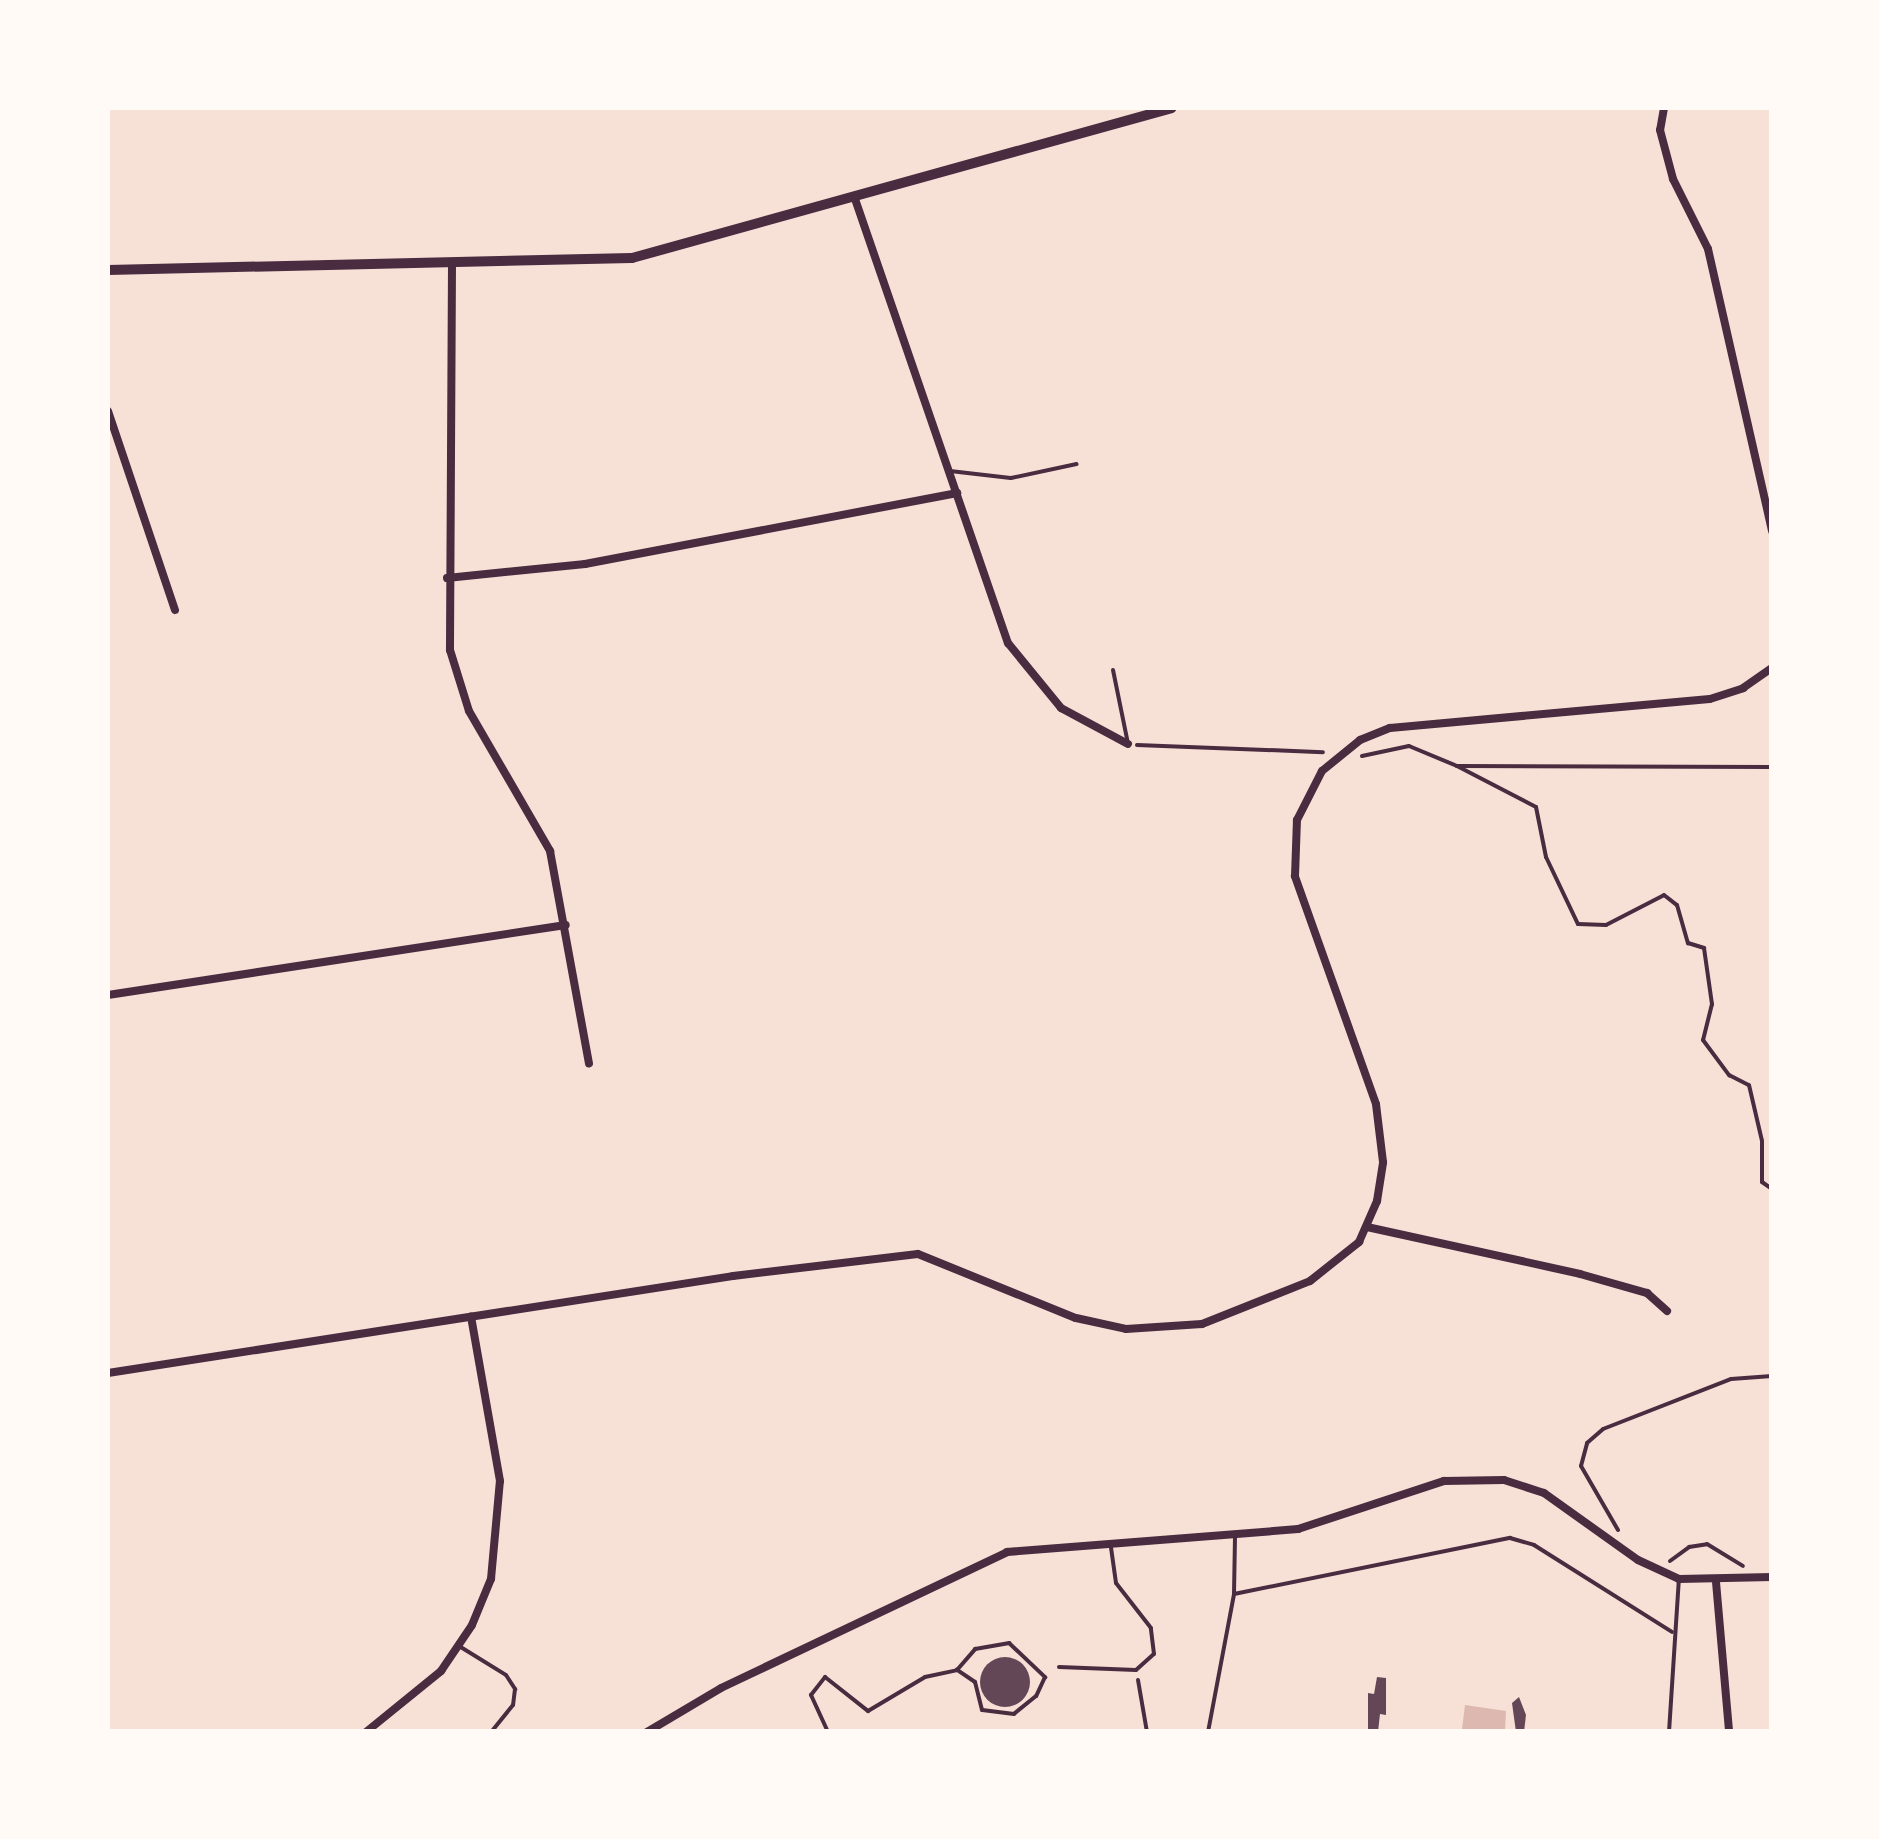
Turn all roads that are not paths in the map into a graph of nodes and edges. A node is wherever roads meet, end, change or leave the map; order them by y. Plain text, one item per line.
1 (1172, 108) edge
2 (1664, 108) edge
3 (854, 196) junction
4 (452, 264) junction
5 (108, 270) edge
6 (108, 412) edge
7 (1078, 464) dead end
8 (950, 472) junction
9 (957, 492) junction
10 (1772, 530) edge
11 (446, 578) junction
12 (175, 610) dead end
13 (1772, 668) edge
14 (1113, 670) dead end
15 (1128, 744) joint
16 (566, 924) junction
17 (108, 996) edge
18 (589, 1063) dead end
19 (1368, 1227) junction
20 (1668, 1311) dead end
21 (471, 1316) junction
22 (108, 1373) edge
23 (1236, 1533) junction
24 (1110, 1542) junction
25 (1772, 1577) edge
26 (1679, 1579) junction
27 (1716, 1582) junction
28 (1234, 1594) junction
29 (1672, 1632) junction
30 (459, 1646) junction
31 (1059, 1667) dead end
32 (366, 1732) edge
33 (491, 1732) edge
34 (647, 1732) edge
35 (1208, 1732) edge
36 (1669, 1732) edge
37 (1728, 1732) edge

1 - 3 street
2 - 10 street
3 - 4 street
3 - 8 street
4 - 5 street
4 - 11 street
6 - 12 street
7 - 8 lane
8 - 9 street
9 - 11 street
9 - 15 street
11 - 16 street
13 - 19 street
14 - 15 lane
16 - 17 street
16 - 18 street
19 - 20 street
19 - 21 street
21 - 22 street
21 - 30 street
23 - 24 street
23 - 26 street
23 - 28 lane
24 - 31 lane
24 - 34 street
25 - 27 street
26 - 27 street
26 - 29 lane
27 - 37 street
28 - 29 lane
28 - 35 lane
29 - 36 lane
30 - 32 street
30 - 33 lane

